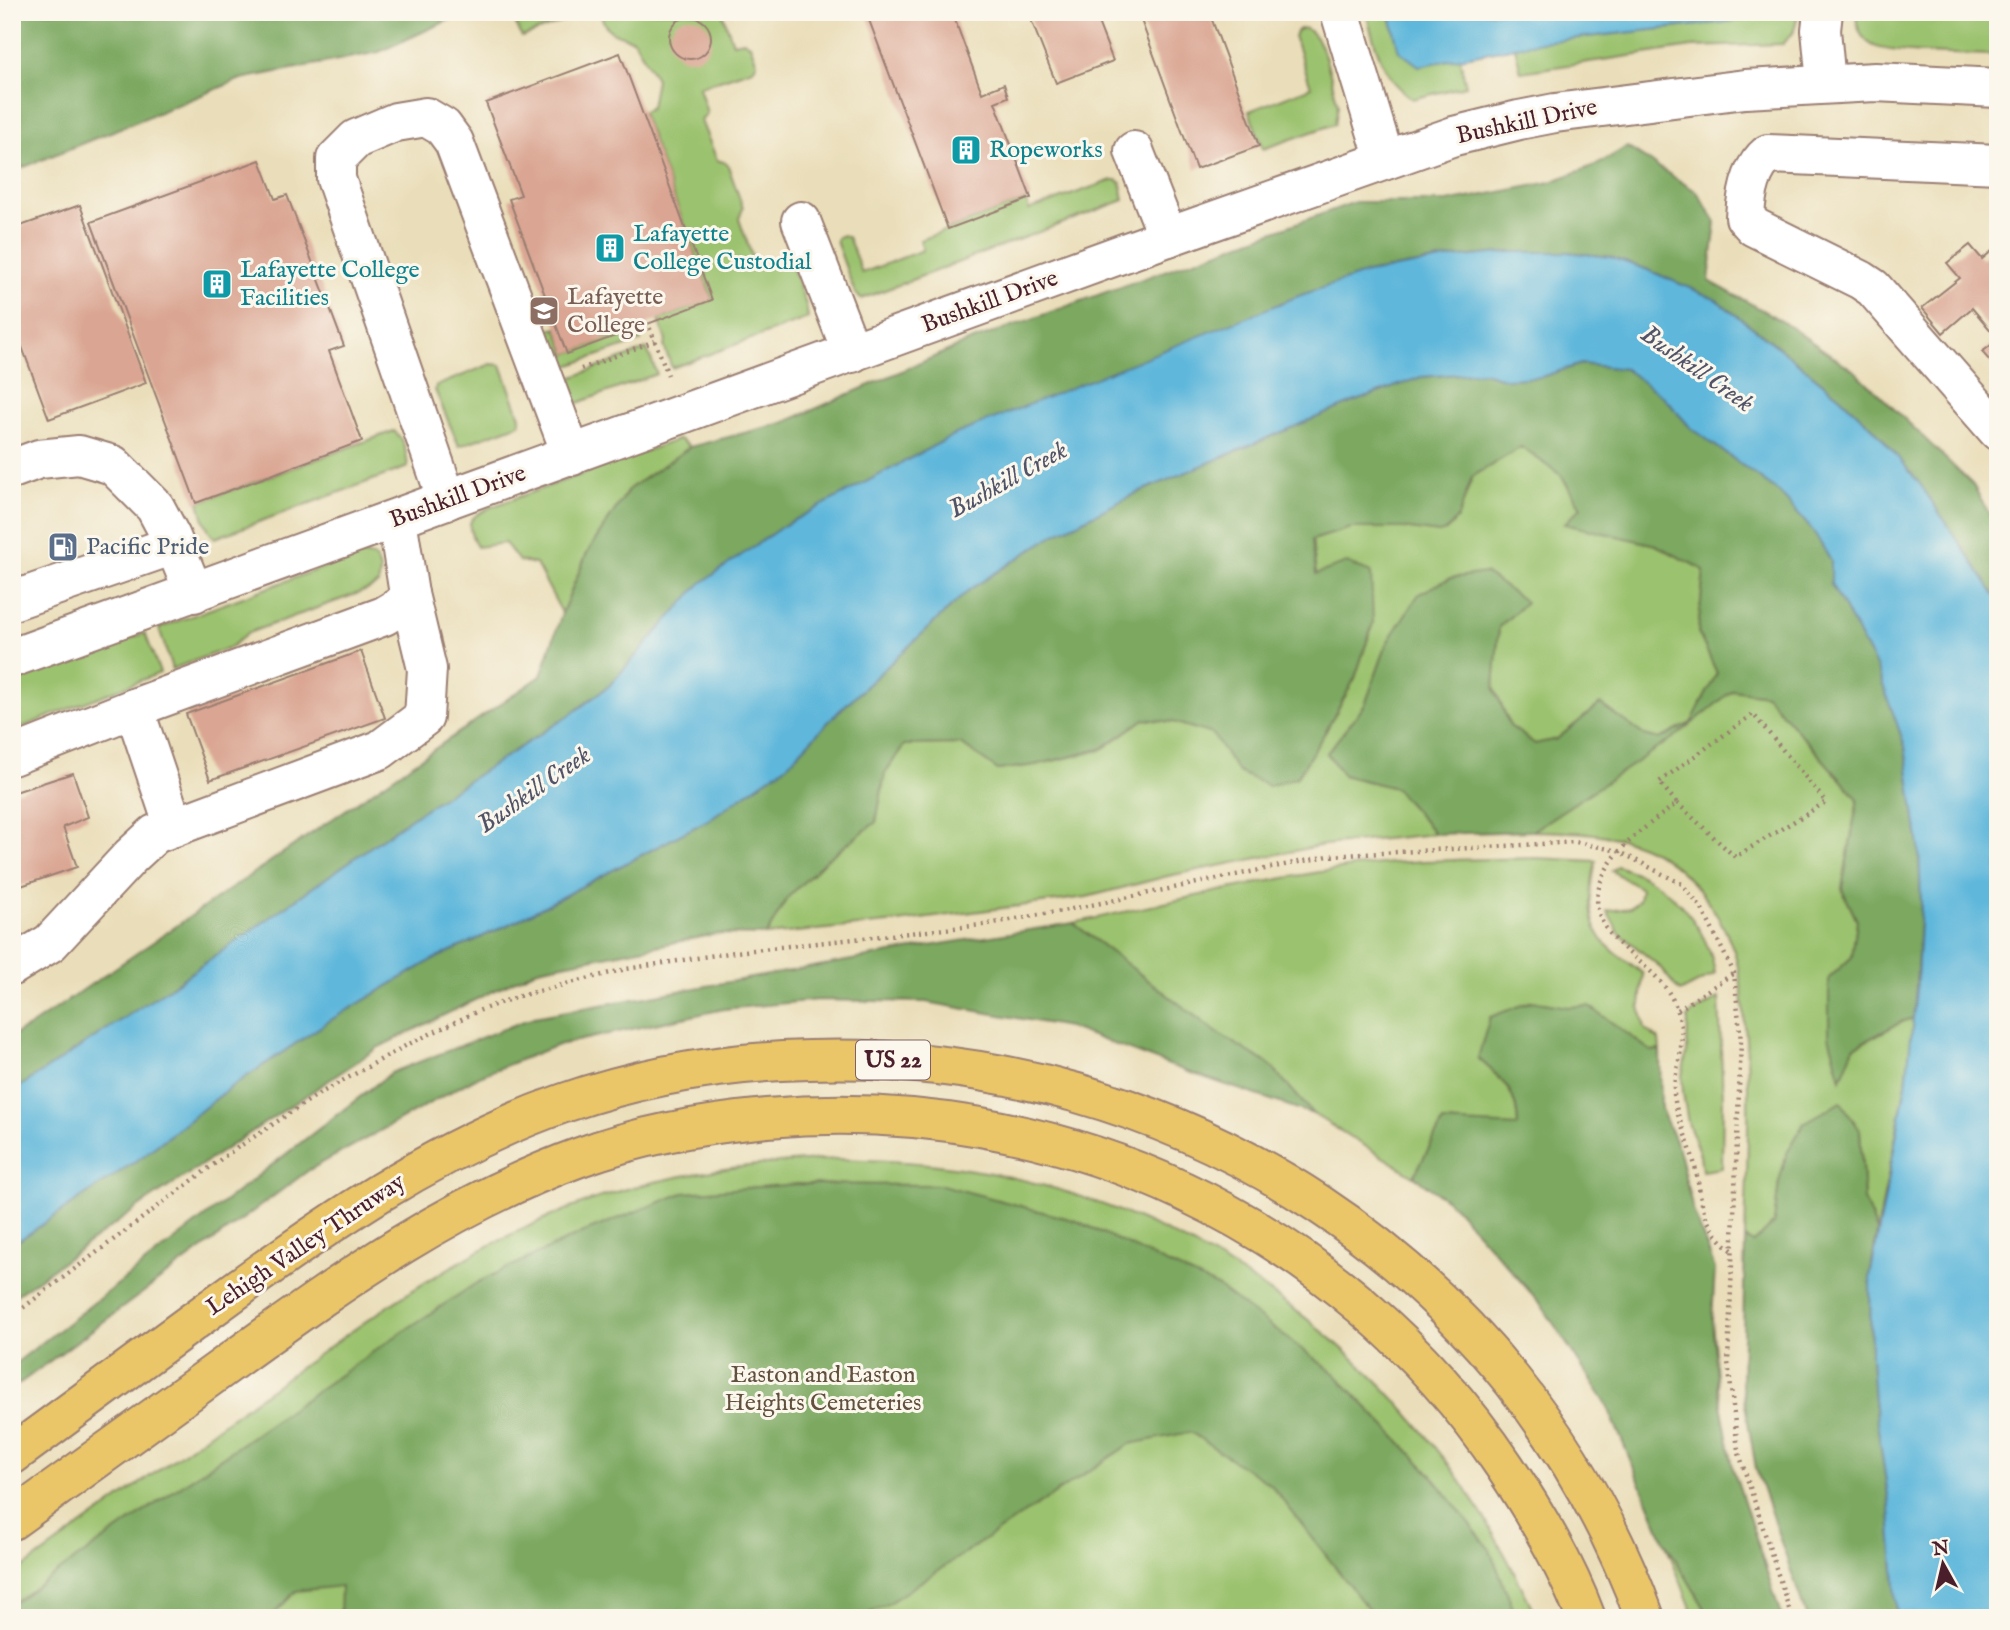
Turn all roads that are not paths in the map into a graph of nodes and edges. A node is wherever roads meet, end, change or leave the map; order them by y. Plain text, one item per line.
1 (1340, 12) edge
2 (1823, 12) edge
3 (1826, 83) junction
4 (1998, 88) edge
5 (1134, 151) dead end
6 (1385, 160) junction
7 (1998, 164) edge
8 (801, 221) dead end
9 (1168, 237) junction
10 (852, 353) junction
11 (1998, 431) edge
12 (572, 456) junction
13 (12, 469) edge
14 (447, 500) junction
15 (397, 519) junction
16 (174, 545) junction
17 (194, 593) junction
18 (409, 594) junction
19 (12, 601) edge
20 (12, 658) edge
21 (134, 708) junction
22 (12, 756) edge
23 (174, 827) junction
24 (12, 966) edge
25 (12, 1455) edge
26 (12, 1520) edge
27 (1586, 1618) edge
28 (1645, 1618) edge

1 - 6 street
2 - 3 street
3 - 4 street, Bushkill Drive
3 - 6 street, Bushkill Drive
5 - 9 street
6 - 9 street, Bushkill Drive
7 - 11 street
8 - 10 street
9 - 10 street, Bushkill Drive
10 - 12 street, Bushkill Drive
12 - 14 street, Bushkill Drive
12 - 14 street
13 - 16 street
14 - 15 street, Bushkill Drive
15 - 17 street, Bushkill Drive
15 - 18 street
16 - 17 street
16 - 19 street
17 - 20 street, Bushkill Drive
18 - 21 street
18 - 23 street
21 - 22 street
21 - 23 street
23 - 24 street
25 - 28 highway, Lehigh Valley Thruway / US 22
26 - 27 highway, Lehigh Valley Thruway / US 22

